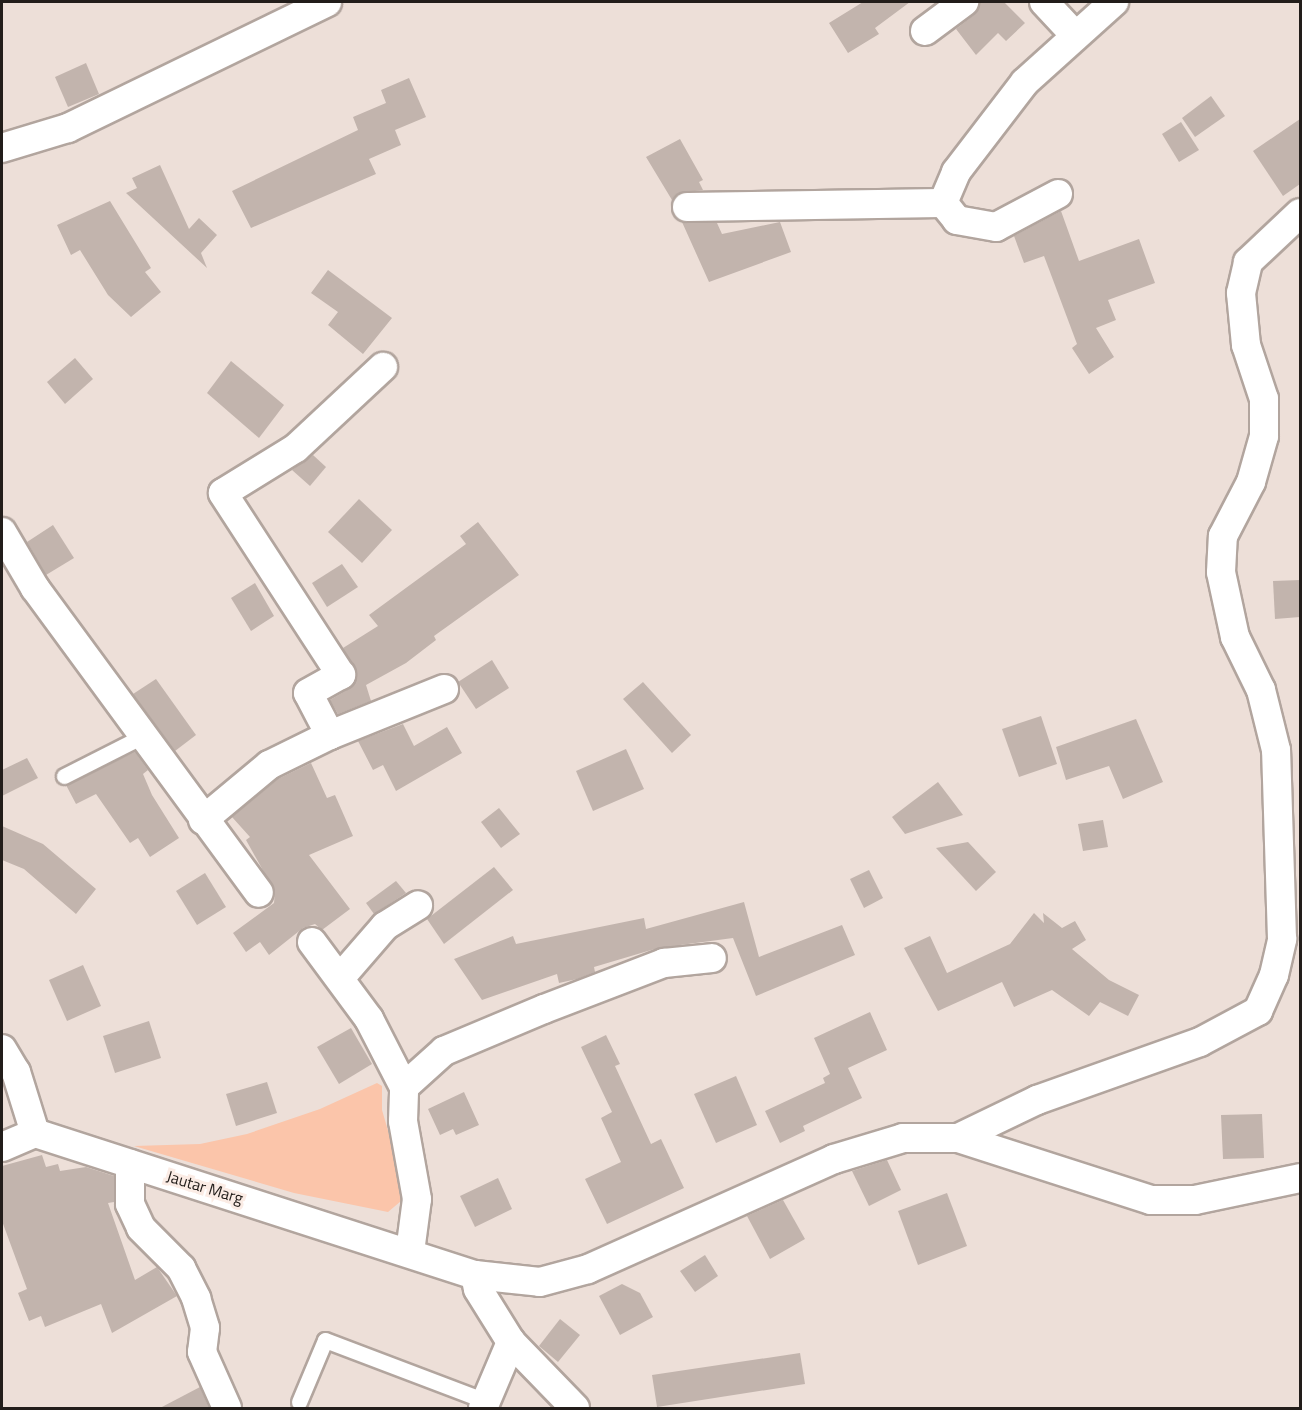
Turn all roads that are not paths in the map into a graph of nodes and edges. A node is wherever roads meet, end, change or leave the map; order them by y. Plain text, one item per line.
1 (327, 2) edge
2 (964, 2) edge
3 (1044, 2) edge
4 (1114, 2) edge
5 (925, 31) dead end
6 (1075, 35) junction
7 (2, 148) edge
8 (1058, 194) dead end
9 (943, 203) junction
10 (687, 207) dead end
11 (1300, 213) edge
12 (382, 367) dead end
13 (2, 532) edge
14 (444, 689) dead end
15 (330, 735) junction
16 (143, 736) junction
17 (64, 776) dead end
18 (203, 820) junction
19 (259, 893) dead end
20 (418, 904) dead end
21 (312, 942) dead end
22 (712, 958) dead end
23 (340, 978) junction
24 (2, 1049) edge
25 (404, 1087) junction
26 (35, 1133) junction
27 (958, 1138) junction
28 (2, 1147) edge
29 (130, 1164) junction
30 (1300, 1178) edge
31 (410, 1252) junction
32 (475, 1275) junction
33 (511, 1342) junction
34 (299, 1402) dead end
35 (485, 1405) edge
36 (227, 1408) edge
37 (575, 1408) edge

1 - 7 street
2 - 5 street
3 - 6 street
4 - 6 street
6 - 9 street
8 - 9 street
9 - 10 street
11 - 27 street
12 - 15 street
13 - 16 street
14 - 15 street
15 - 18 street
16 - 17 lane
16 - 18 street
18 - 19 street
20 - 23 street
21 - 23 street
22 - 25 street
23 - 25 street
24 - 26 street
25 - 31 street
26 - 28 street
26 - 29 street, Jautar Marg
27 - 30 street
27 - 32 street, Jautar Marg
29 - 31 street, Jautar Marg
29 - 36 street
31 - 32 street, Jautar Marg
32 - 33 street
33 - 35 street
33 - 37 street
34 - 35 lane

